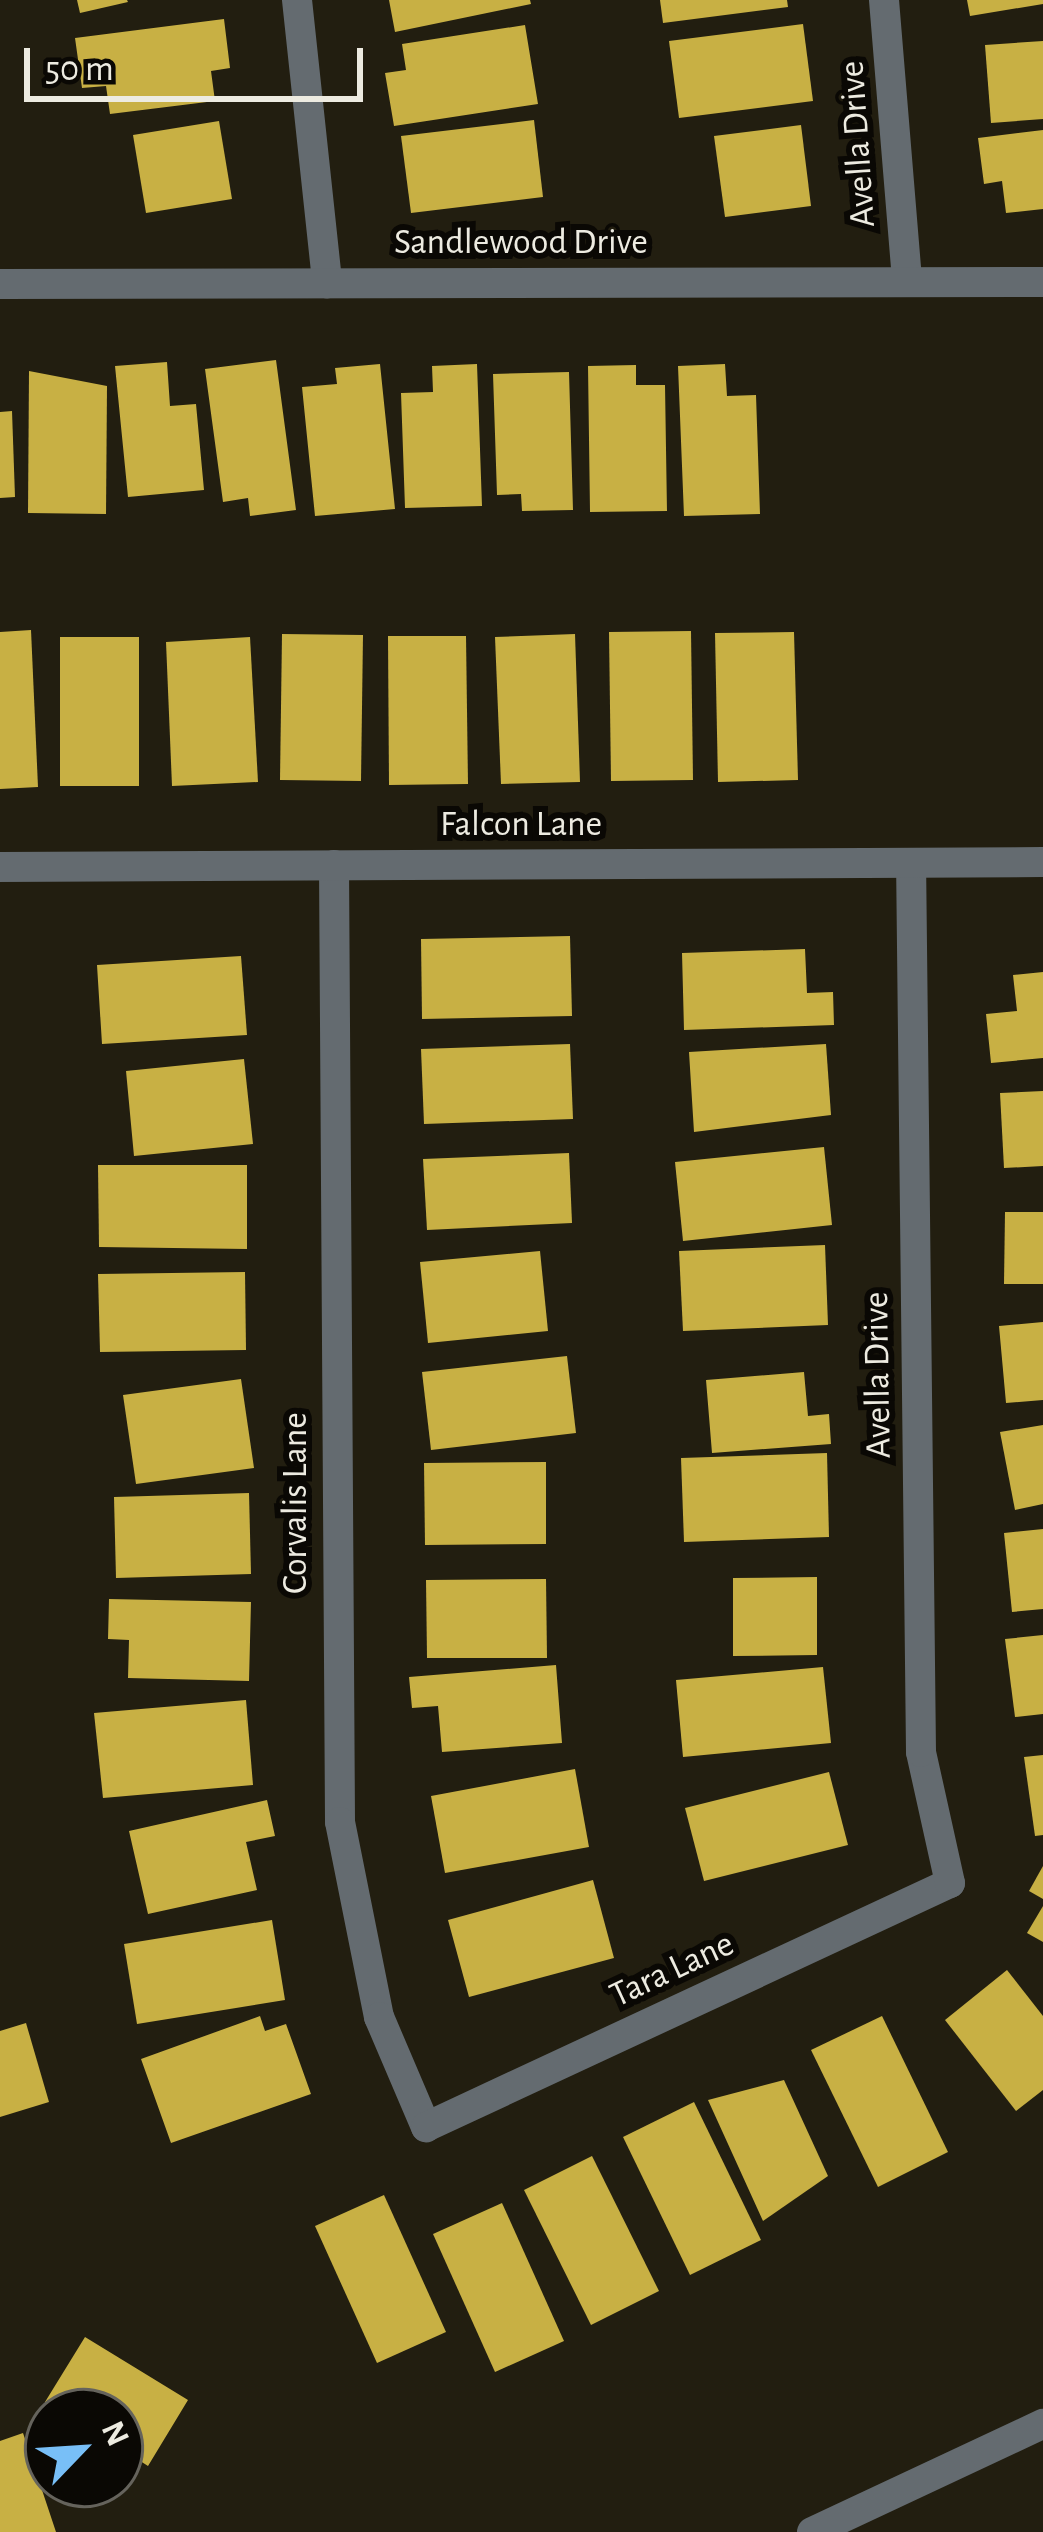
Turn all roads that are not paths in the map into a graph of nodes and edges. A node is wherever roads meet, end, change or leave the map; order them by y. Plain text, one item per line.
1 (297, 0) edge
2 (884, 0) edge
3 (907, 282) junction
4 (1043, 282) edge
5 (327, 283) junction
6 (0, 284) edge
7 (1043, 862) edge
8 (911, 863) junction
9 (334, 865) junction
10 (0, 867) edge
11 (950, 1883) joint
12 (427, 2127) joint
13 (1043, 2424) edge
14 (812, 2532) edge

1 - 5 street
2 - 3 street, Avella Drive
3 - 4 street, Sandlewood Drive
3 - 5 street, Sandlewood Drive
5 - 6 street, Sandlewood Drive
7 - 8 street, Falcon Lane
8 - 9 street, Falcon Lane
8 - 11 street, Avella Drive
9 - 10 street, Falcon Lane
9 - 12 street, Corvalis Lane
11 - 12 street, Tara Lane
13 - 14 street

